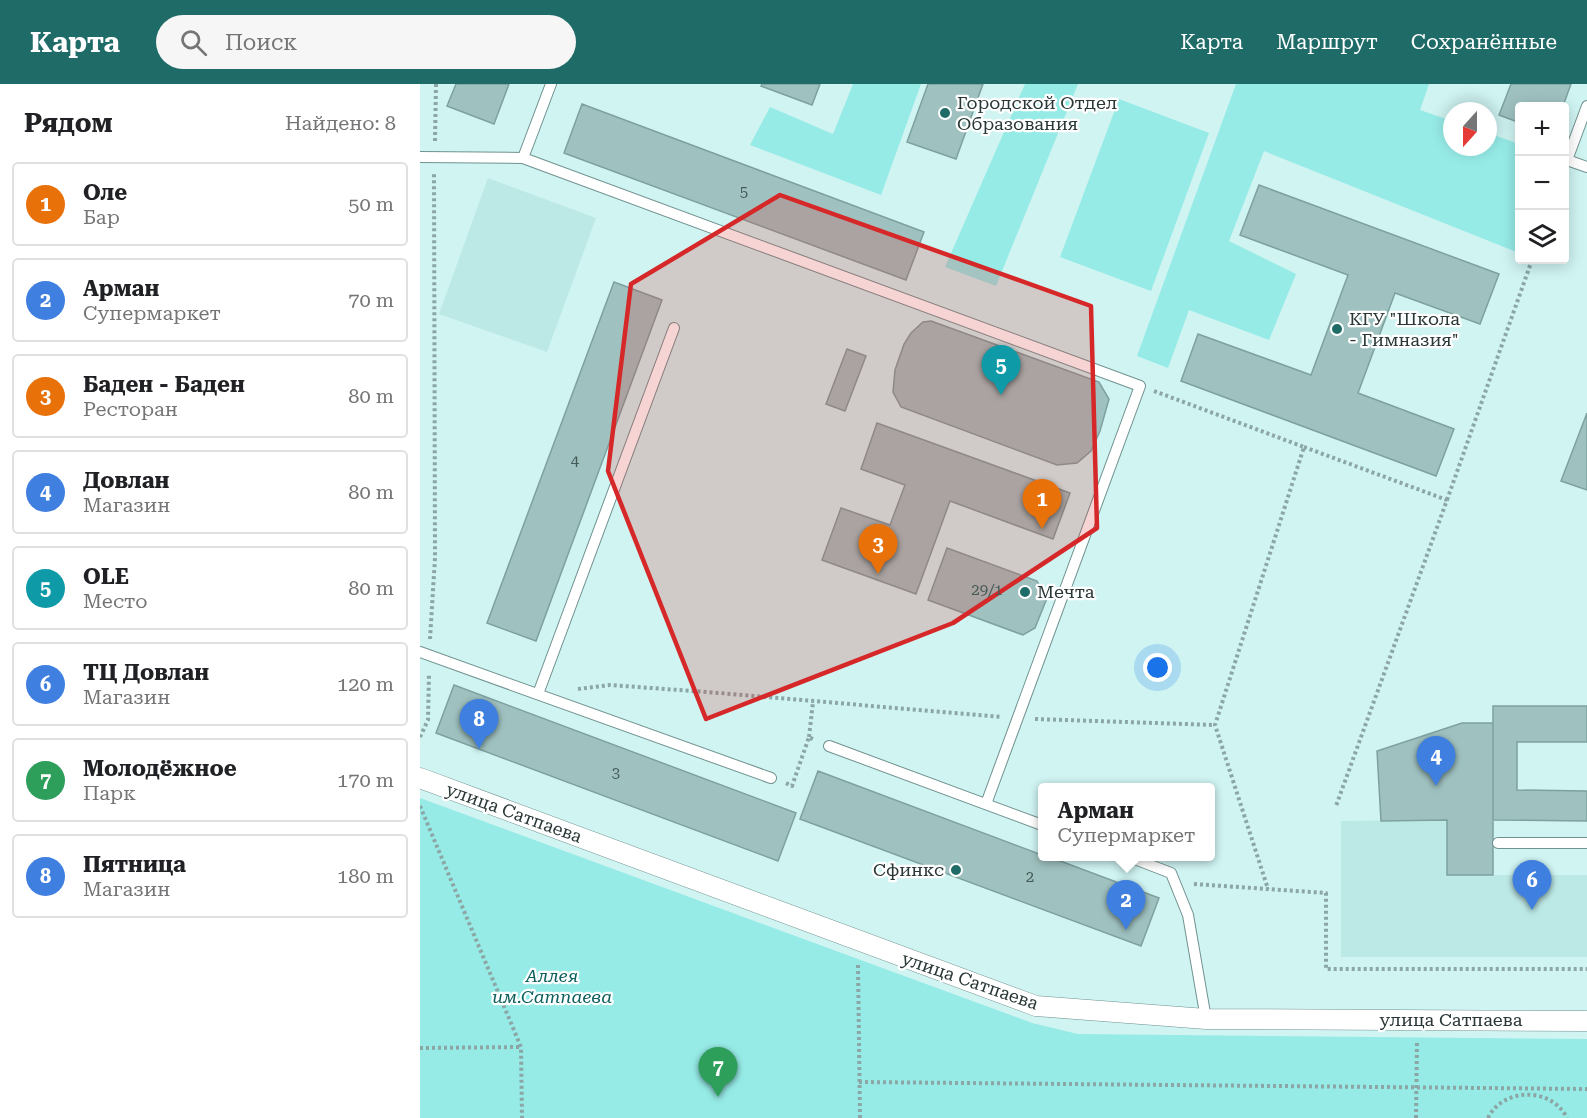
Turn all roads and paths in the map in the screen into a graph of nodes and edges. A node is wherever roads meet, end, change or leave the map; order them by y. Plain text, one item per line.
1 (436, 84) edge
2 (551, 84) edge
3 (1587, 106) edge
4 (420, 157) edge
5 (434, 157) junction
6 (523, 158) junction
7 (1587, 167) edge
8 (1531, 264) edge
9 (674, 328) dead end
10 (1140, 386) junction
11 (1304, 447) junction
12 (1447, 500) junction
13 (424, 654) edge
14 (538, 694) junction
15 (813, 702) junction
16 (1017, 719) junction
17 (1215, 725) junction
18 (420, 737) edge
19 (809, 737) junction
20 (829, 746) joint
21 (420, 778) edge
22 (771, 778) joint
23 (986, 804) junction
24 (420, 806) edge
25 (1336, 806) dead end
26 (1038, 824) edge
27 (1498, 843) dead end
28 (1587, 843) edge
29 (1140, 861) edge
30 (1175, 883) junction
31 (1268, 889) junction
32 (858, 965) dead end
33 (1587, 969) edge
34 (1206, 1019) junction
35 (1417, 1020) junction
36 (1587, 1021) edge
37 (521, 1047) junction
38 (420, 1048) edge
39 (859, 1082) junction
40 (1417, 1088) junction
41 (1587, 1089) edge
42 (522, 1118) edge
43 (860, 1118) edge
44 (1416, 1118) edge
45 (1488, 1118) edge
46 (1567, 1118) edge

1 - 5 path
2 - 6 lane
3 - 7 lane
4 - 5 lane
5 - 6 lane
5 - 13 path
6 - 10 lane
8 - 12 path
9 - 14 lane
10 - 11 path
10 - 16 lane
11 - 12 path
11 - 17 path
12 - 25 path
13 - 14 lane
13 - 18 path
14 - 15 path
14 - 22 lane
15 - 16 path
15 - 19 path
16 - 17 path
16 - 23 lane
17 - 31 path
19 - 20 path
19 - 22 path
20 - 23 lane
21 - 34 street, улица Сатпаева
23 - 26 lane
24 - 37 path
27 - 28 lane
29 - 30 lane
30 - 31 path
30 - 34 lane
31 - 33 path
32 - 39 path
34 - 35 street, улица Сатпаева
35 - 36 street, улица Сатпаева
35 - 40 path
37 - 38 path
37 - 42 path
39 - 40 path
39 - 43 path
40 - 41 path
40 - 44 path
45 - 46 path

